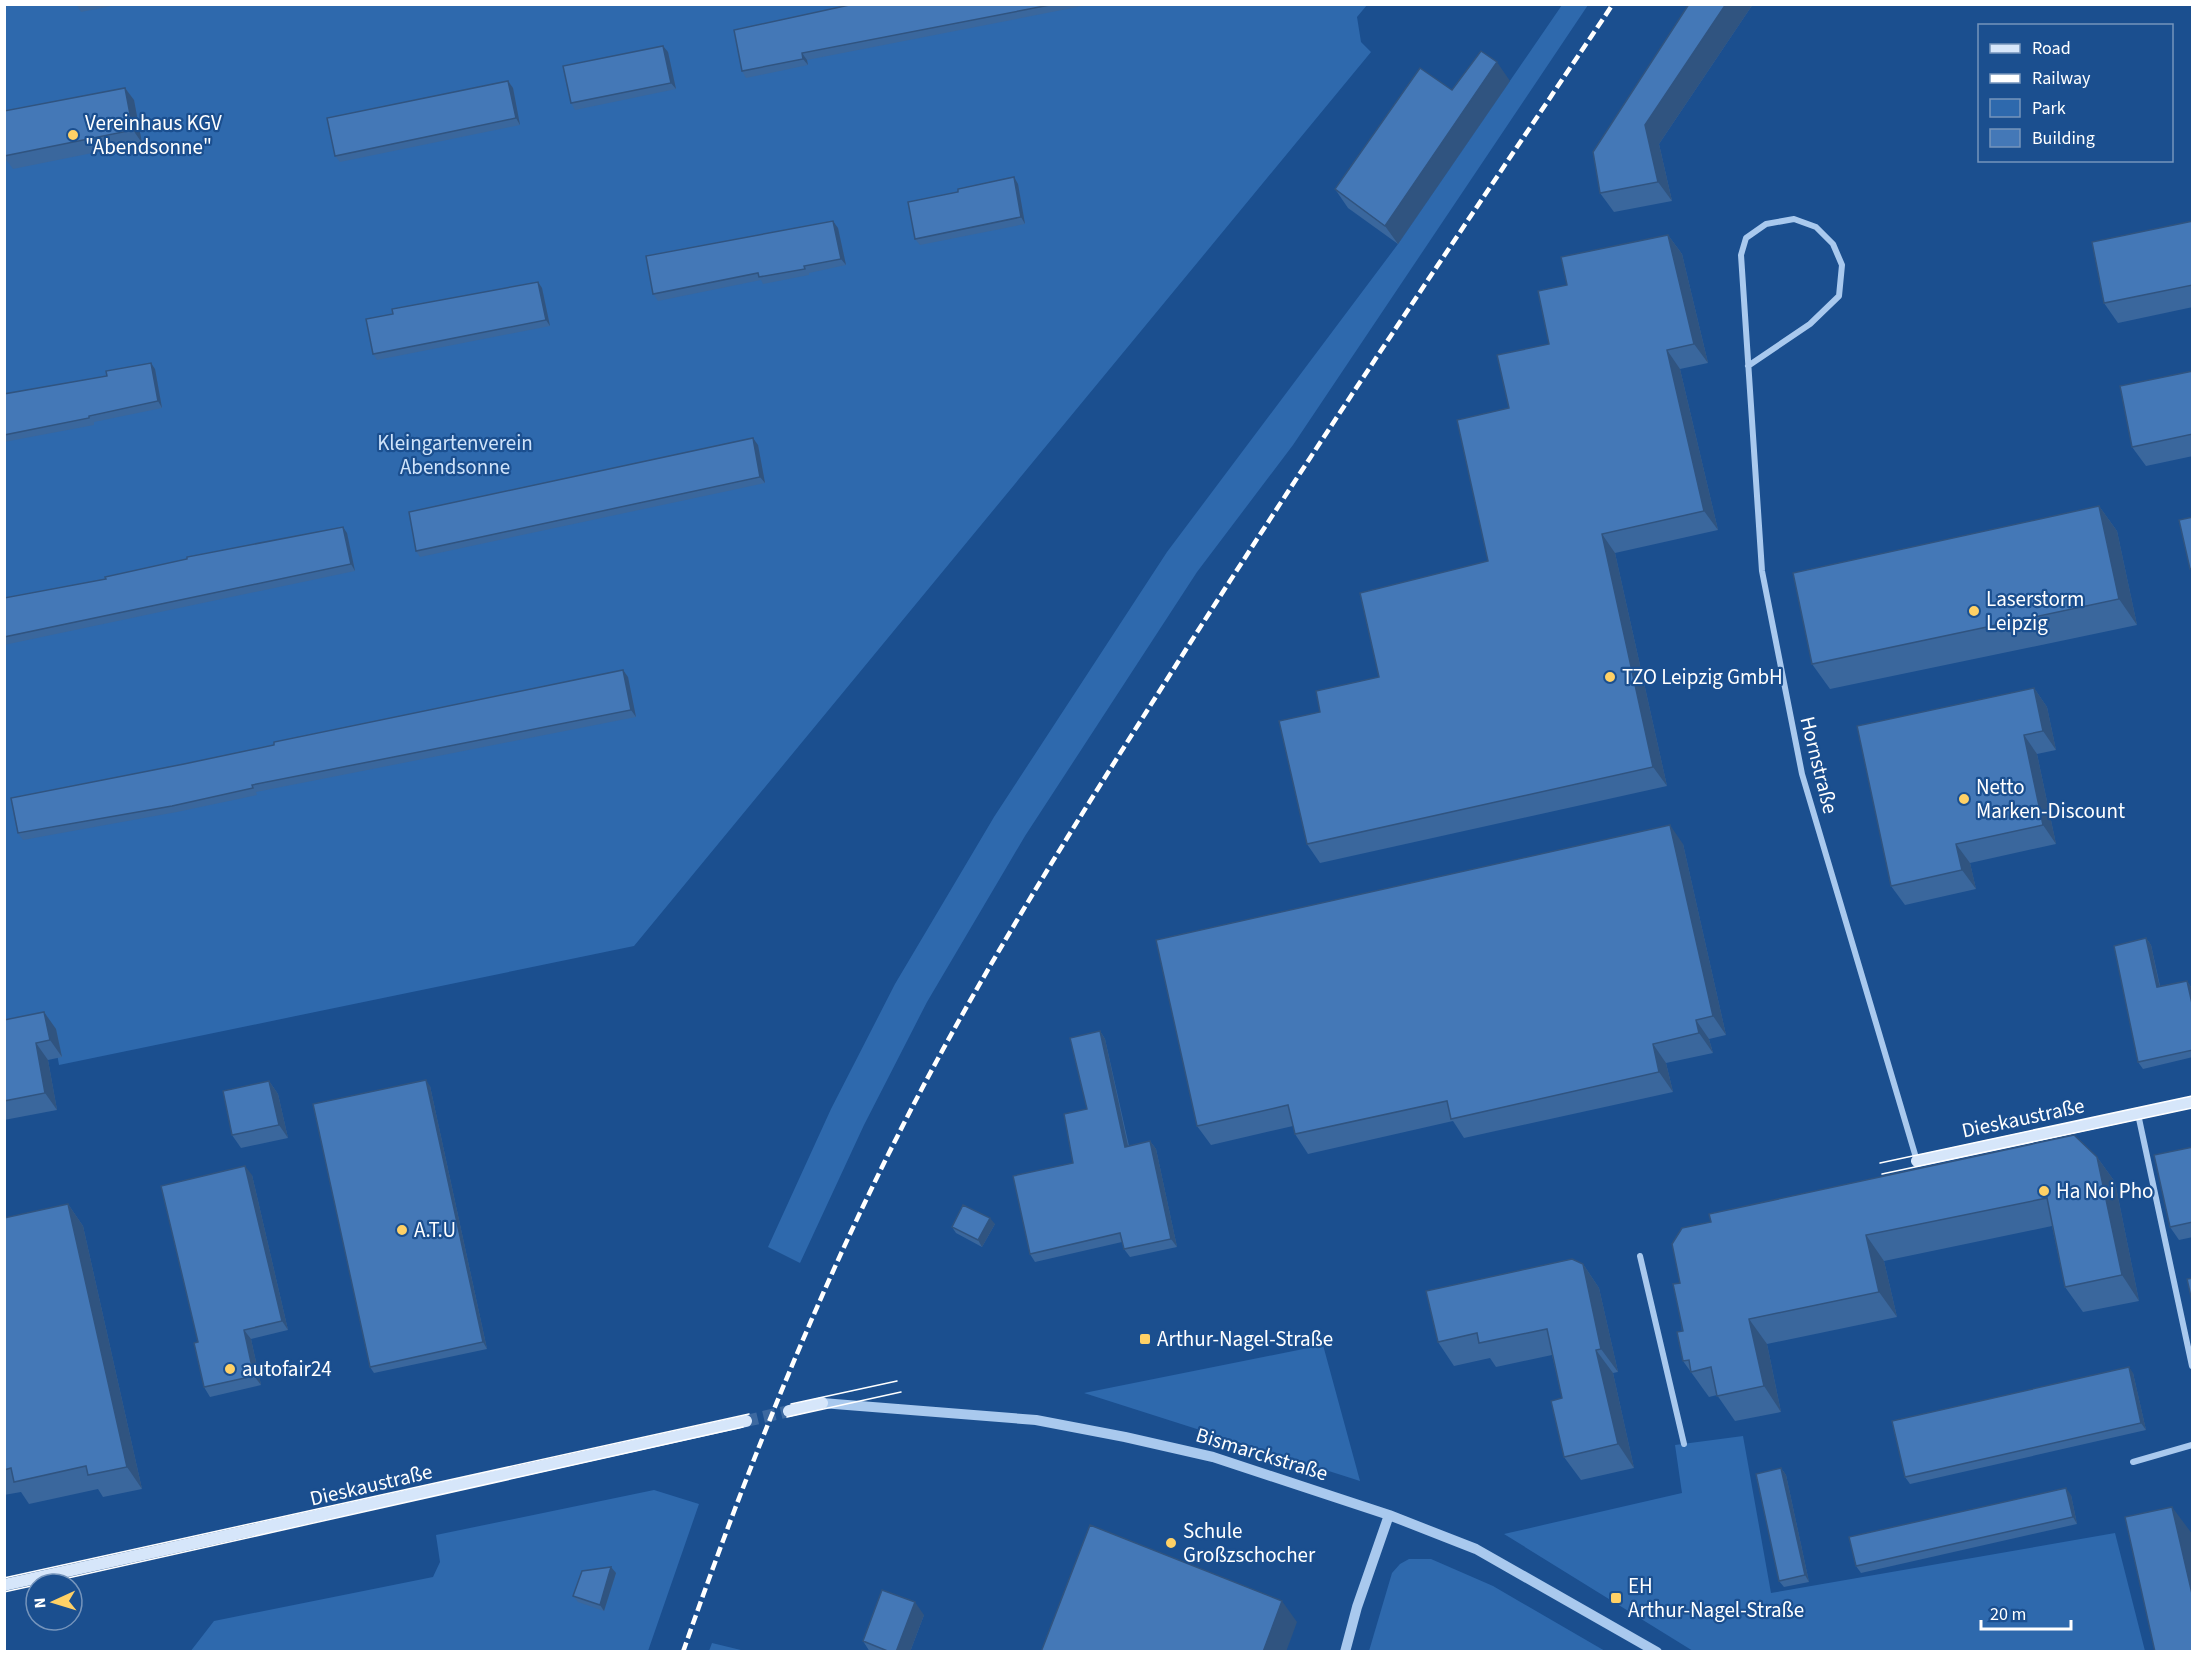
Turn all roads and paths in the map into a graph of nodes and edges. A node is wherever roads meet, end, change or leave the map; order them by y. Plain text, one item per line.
1 (1748, 366) junction
2 (2193, 1102) edge
3 (2138, 1114) junction
4 (1917, 1161) joint
5 (1640, 1256) dead end
6 (2193, 1366) edge
7 (822, 1403) joint
8 (789, 1411) tunnel mouth
9 (746, 1421) tunnel mouth
10 (1684, 1443) dead end
11 (2193, 1445) edge
12 (2133, 1462) dead end
13 (1389, 1515) junction
14 (4, 1585) edge
15 (1345, 1652) edge
16 (1657, 1652) edge

1 - 1 street, Hornstraße
1 - 4 street, Hornstraße
2 - 3 main road, Dieskaustraße
3 - 4 main road, Dieskaustraße
3 - 6 street
5 - 10 street
7 - 8 main road
7 - 13 street, Bismarckstraße
9 - 14 main road, Dieskaustraße
11 - 12 street
13 - 15 street
13 - 16 street, Bismarckstraße

